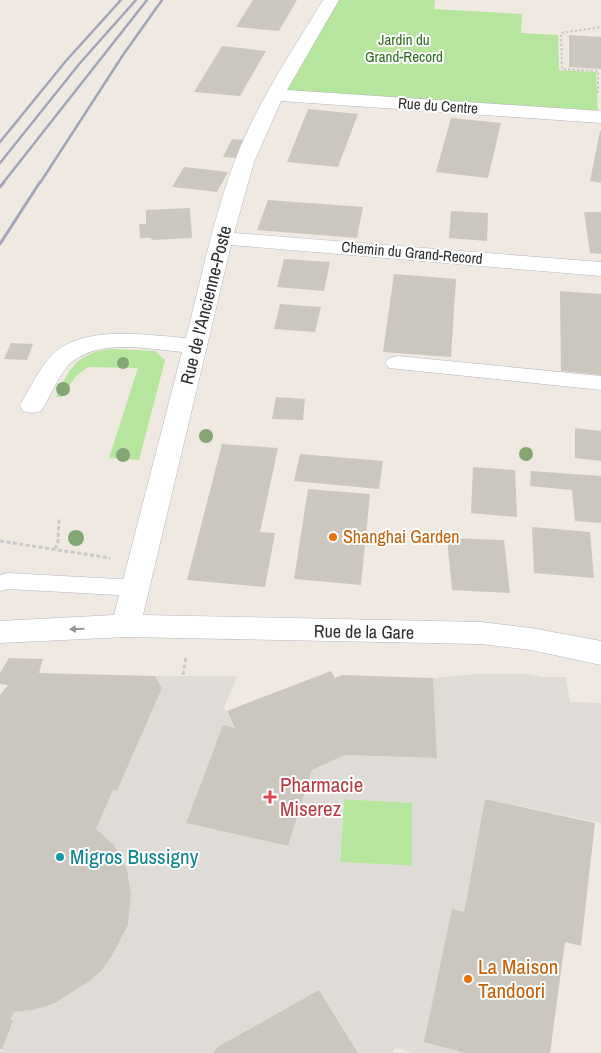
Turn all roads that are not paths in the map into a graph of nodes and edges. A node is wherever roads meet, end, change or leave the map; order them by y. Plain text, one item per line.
1 (331, 0) edge
2 (275, 95) junction
3 (600, 117) edge
4 (222, 238) junction
5 (601, 269) edge
6 (196, 346) junction
7 (397, 363) dead end
8 (601, 383) edge
9 (32, 405) dead end
10 (3, 581) edge
11 (136, 588) junction
12 (126, 626) junction
13 (0, 632) edge
14 (601, 653) edge

1 - 2 street, Rue de l'Ancienne-Poste
2 - 3 street, Rue du Centre
2 - 4 street, Rue de l'Ancienne-Poste
4 - 5 street, Chemin du Grand-Record
4 - 6 street, Rue de l'Ancienne-Poste
6 - 9 street
6 - 11 street, Rue de l'Ancienne-Poste
7 - 8 street
10 - 11 lane
11 - 12 street, Rue de l'Ancienne-Poste
12 -> 13 street, Rue de la Gare
12 - 14 street, Rue de la Gare

